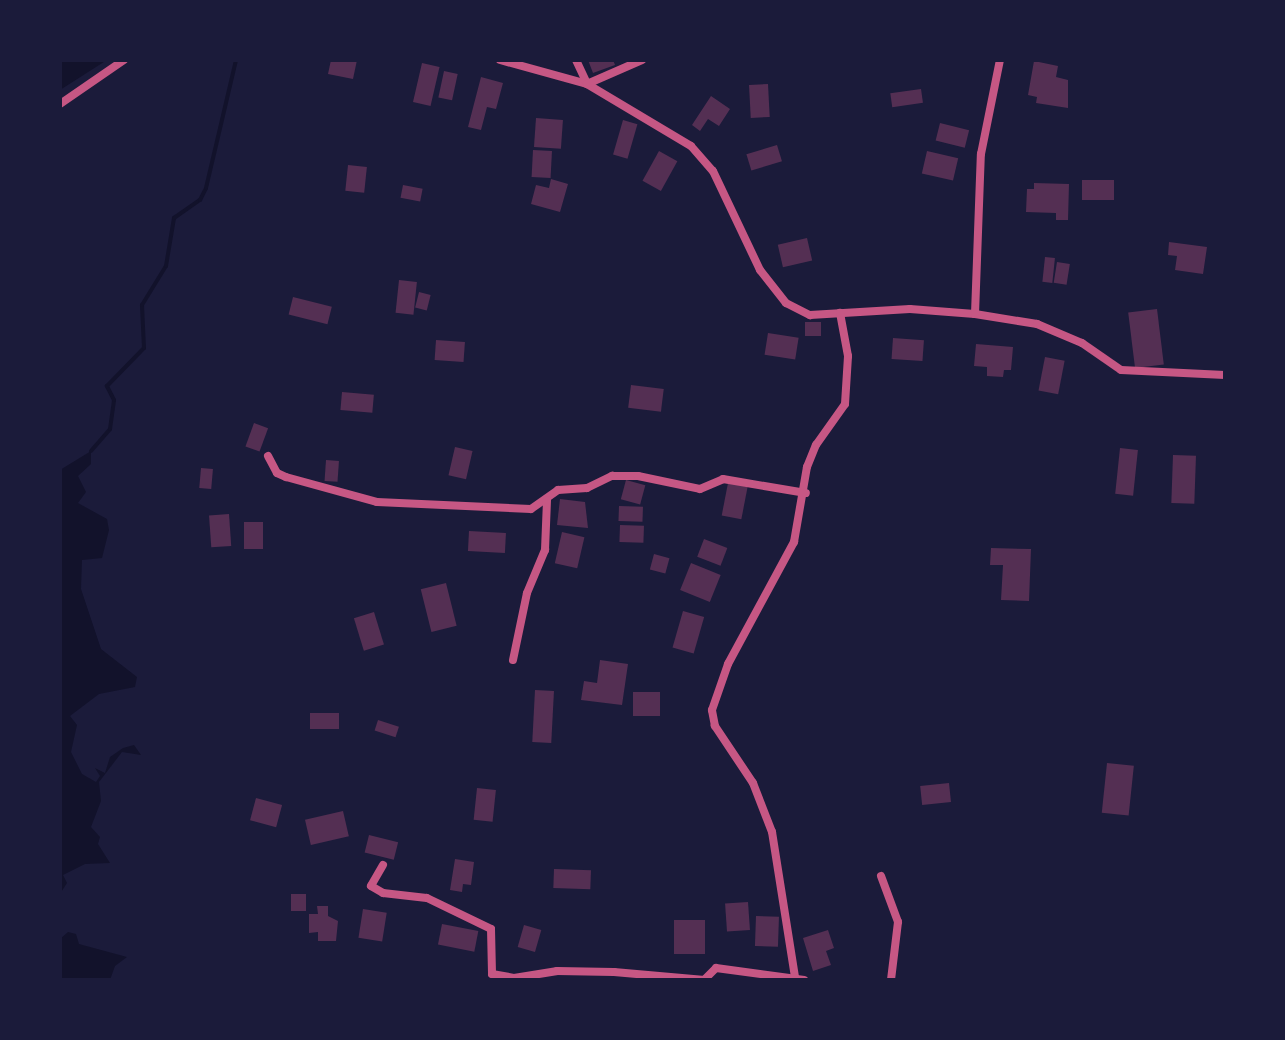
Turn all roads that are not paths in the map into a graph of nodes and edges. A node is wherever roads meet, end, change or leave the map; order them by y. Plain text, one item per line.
1 (124, 60) edge
2 (500, 60) edge
3 (576, 60) edge
4 (642, 60) edge
5 (1000, 60) edge
6 (587, 84) junction
7 (60, 104) edge
8 (840, 313) junction
9 (975, 314) junction
10 (1225, 375) edge
11 (268, 456) dead end
12 (806, 493) junction
13 (547, 500) junction
14 (513, 660) dead end
15 (383, 865) dead end
16 (881, 876) dead end
17 (800, 978) edge
18 (704, 980) edge
19 (891, 980) edge

1 - 7 street
2 - 6 street
3 - 6 street
4 - 6 street
5 - 9 street
6 - 8 street
8 - 9 street
8 - 12 street
9 - 10 street
11 - 13 street
12 - 13 street
12 - 17 street
13 - 14 street
15 - 18 street
16 - 19 street
17 - 18 street

